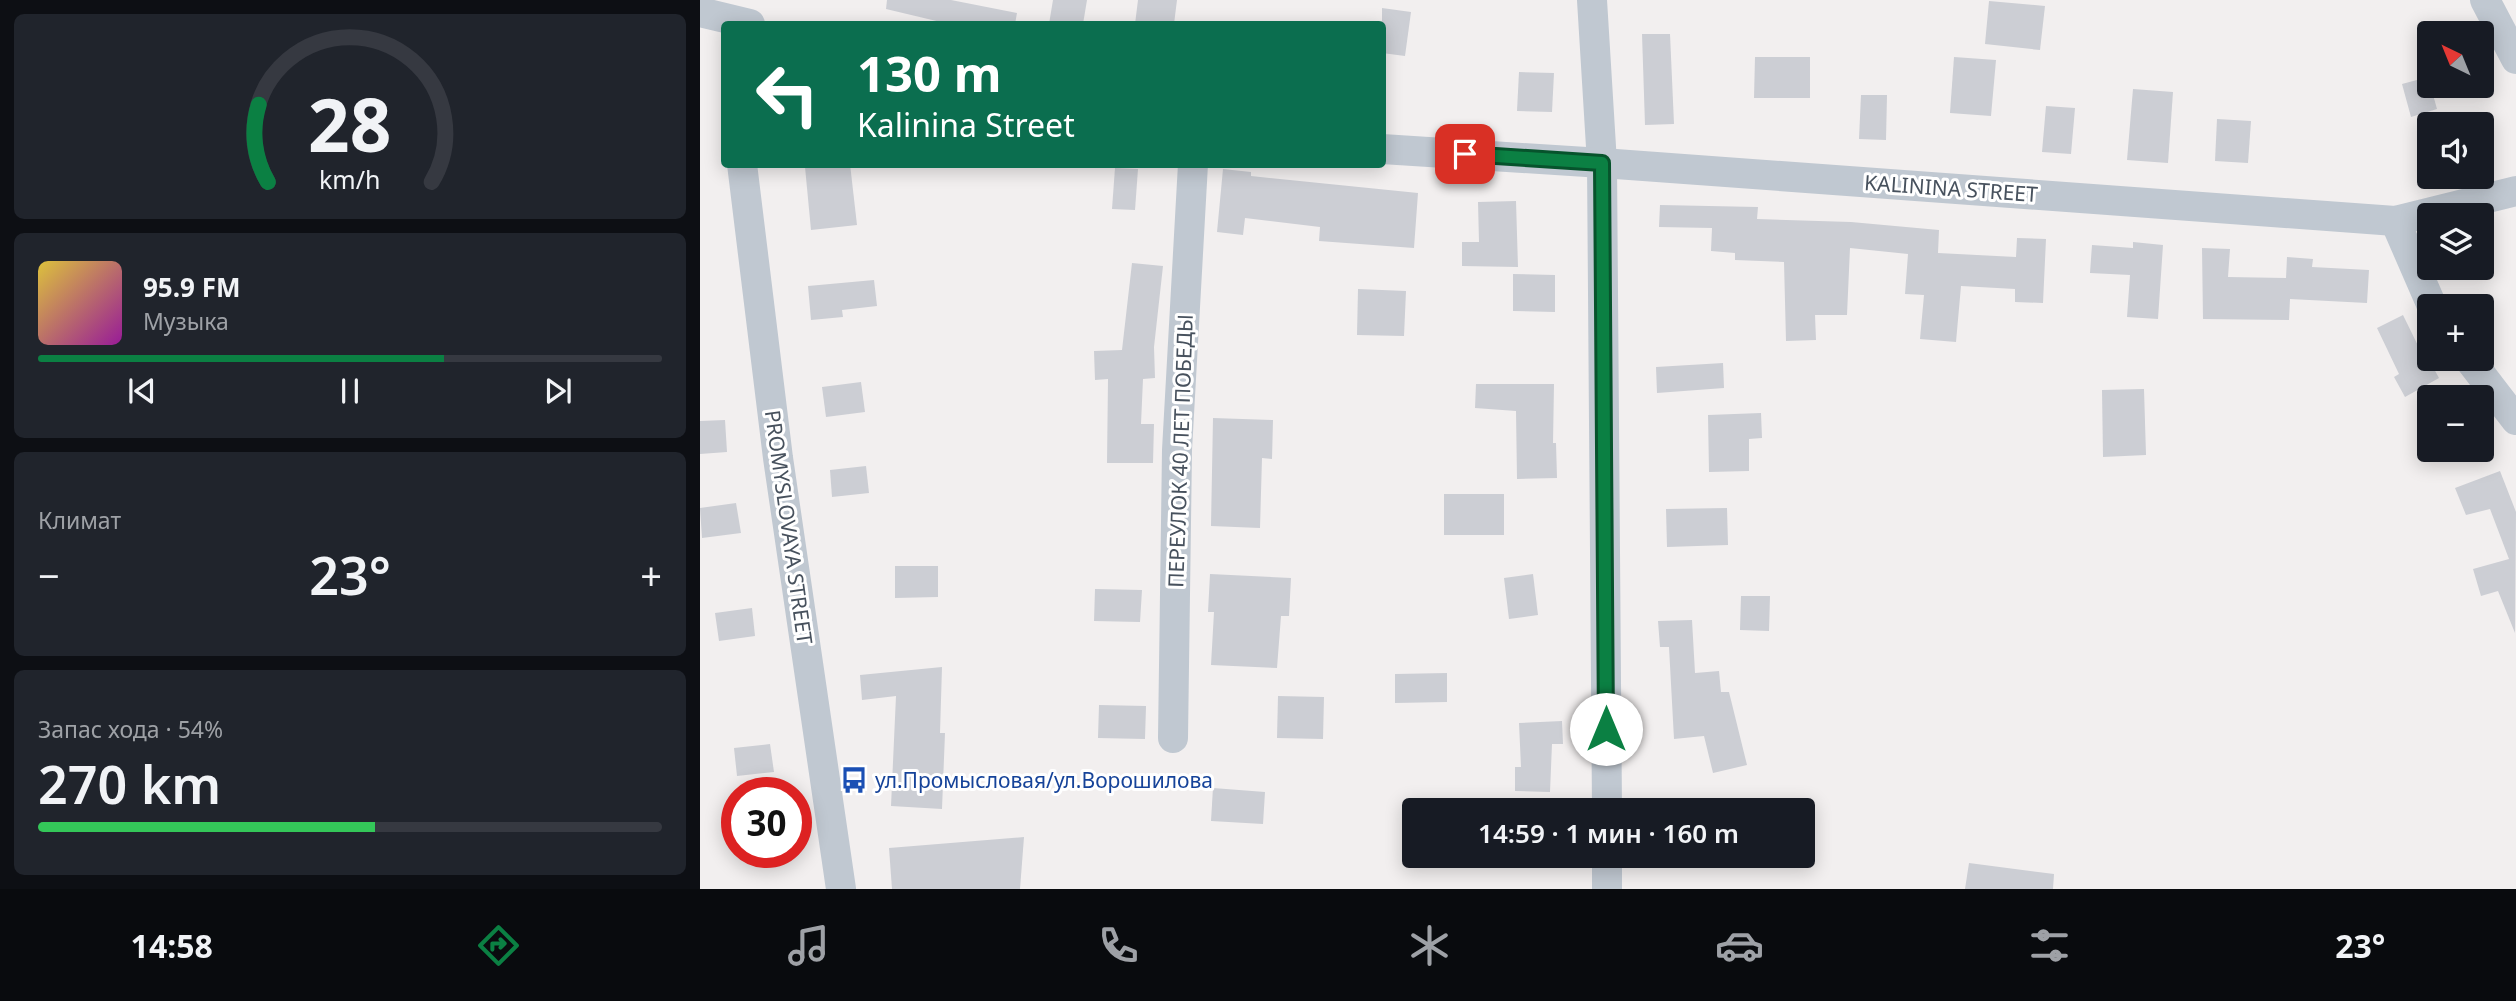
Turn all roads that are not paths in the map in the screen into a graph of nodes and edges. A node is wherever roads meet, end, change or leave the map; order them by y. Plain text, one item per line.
1 (1592, 0) edge
2 (2485, 0) edge
3 (2516, 59) edge
4 (1386, 149) edge
5 (1602, 163) junction
6 (742, 168) edge
7 (1193, 168) edge
8 (2516, 191) edge
9 (2395, 221) junction
10 (2427, 294) edge
11 (2478, 371) edge
12 (2516, 420) edge
13 (1173, 738) dead end
14 (1606, 798) edge
15 (1607, 868) edge
16 (841, 889) edge
17 (1607, 889) edge

1 - 5 street
2 - 3 street
4 - 5 street, KALININA STREET
5 - 9 street, KALININA STREET
5 - 14 street
6 - 16 street, PROMYSLOVAYA STREET
7 - 13 street, ПЕРЕУЛОК 40 ЛЕТ ПОБЕДЫ
8 - 9 street, KALININA STREET
9 - 10 street
11 - 12 street
15 - 17 street

